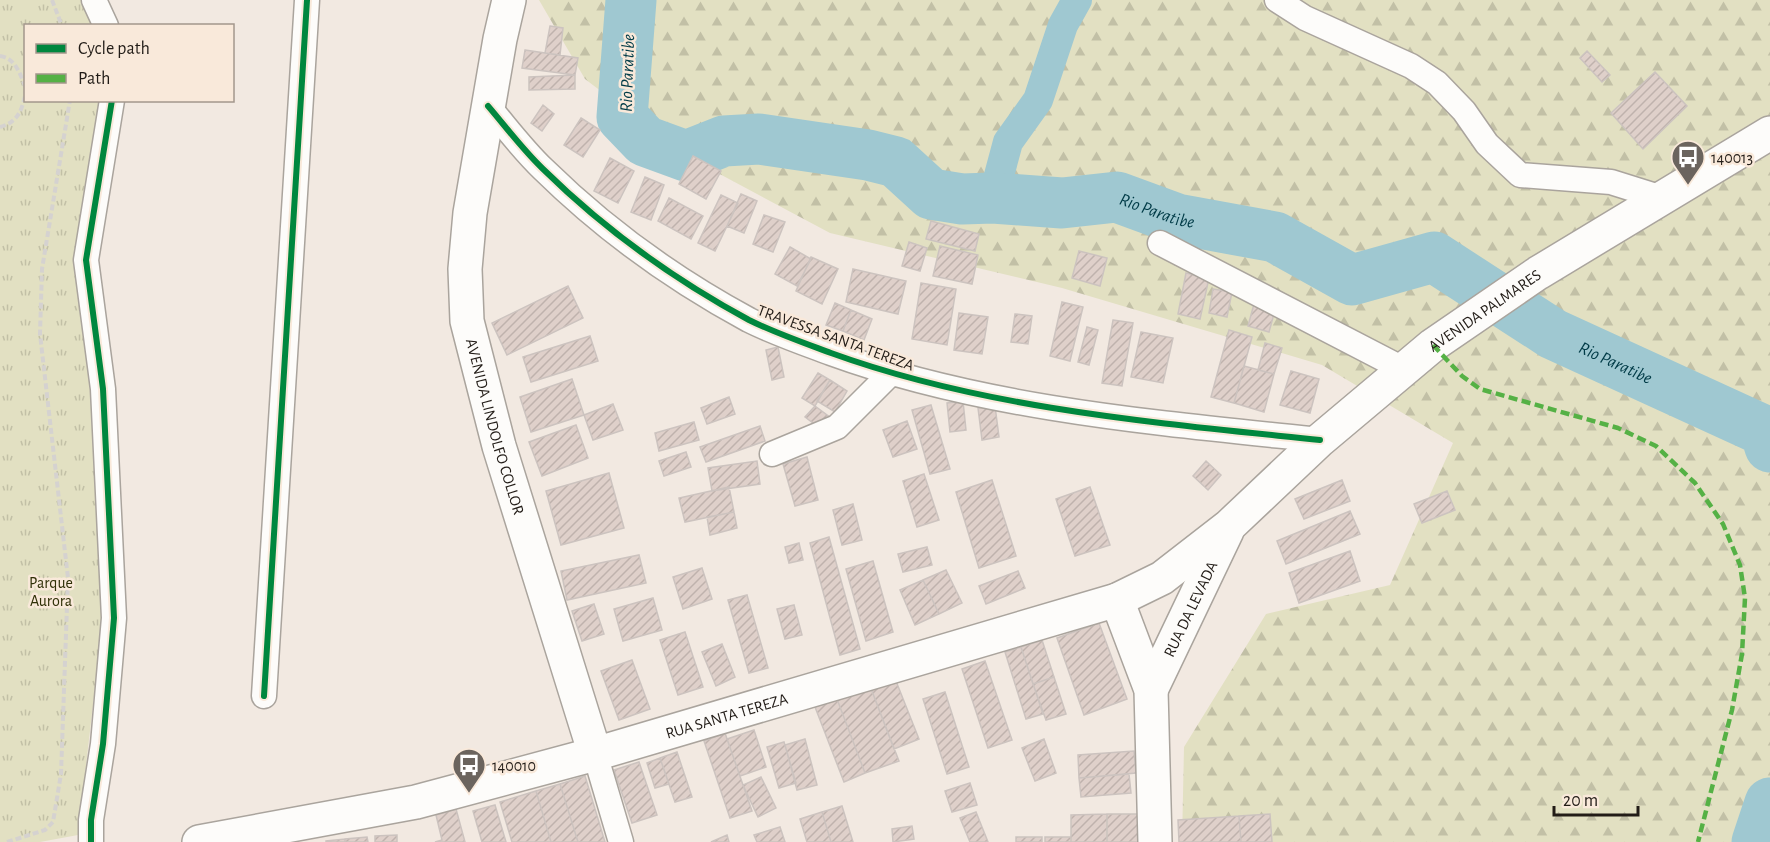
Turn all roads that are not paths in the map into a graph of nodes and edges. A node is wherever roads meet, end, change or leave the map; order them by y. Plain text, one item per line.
1 (94, 0) edge
2 (308, 0) edge
3 (509, 0) edge
4 (1277, 0) edge
5 (105, 24) edge
6 (112, 102) edge
7 (488, 106) junction
8 (1770, 133) edge
9 (1662, 198) junction
10 (1160, 243) dead end
11 (1405, 370) junction
12 (890, 374) junction
13 (1320, 440) junction
14 (772, 453) dead end
15 (1229, 526) junction
16 (1117, 600) junction
17 (1150, 690) junction
18 (264, 696) dead end
19 (595, 754) junction
20 (91, 842) edge
21 (199, 842) edge
22 (621, 842) edge
23 (1155, 842) edge

1 - 5 street
2 - 18 street
3 - 7 main road, AVENIDA LINDOLFO COLLOR
4 - 9 street
6 - 20 street
7 - 12 street, TRAVESSA SANTA TEREZA
7 - 19 main road, AVENIDA LINDOLFO COLLOR
8 - 9 main road, AVENIDA PALMARES
9 - 11 main road, AVENIDA PALMARES
10 - 11 street
11 - 13 main road, AVENIDA PALMARES
12 - 13 street, TRAVESSA SANTA TEREZA
12 - 14 street
13 - 15 main road, AVENIDA PALMARES
15 - 16 main road, RUA SANTA TEREZA
15 - 17 main road, RUA DA LEVADA
16 - 17 main road, RUA DA LEVADA
16 - 19 main road, RUA SANTA TEREZA
17 - 23 main road, RUA DA LEVADA
19 - 21 main road, RUA SANTA TEREZA
19 - 22 street, AVENIDA LINDOLFO COLLOR

